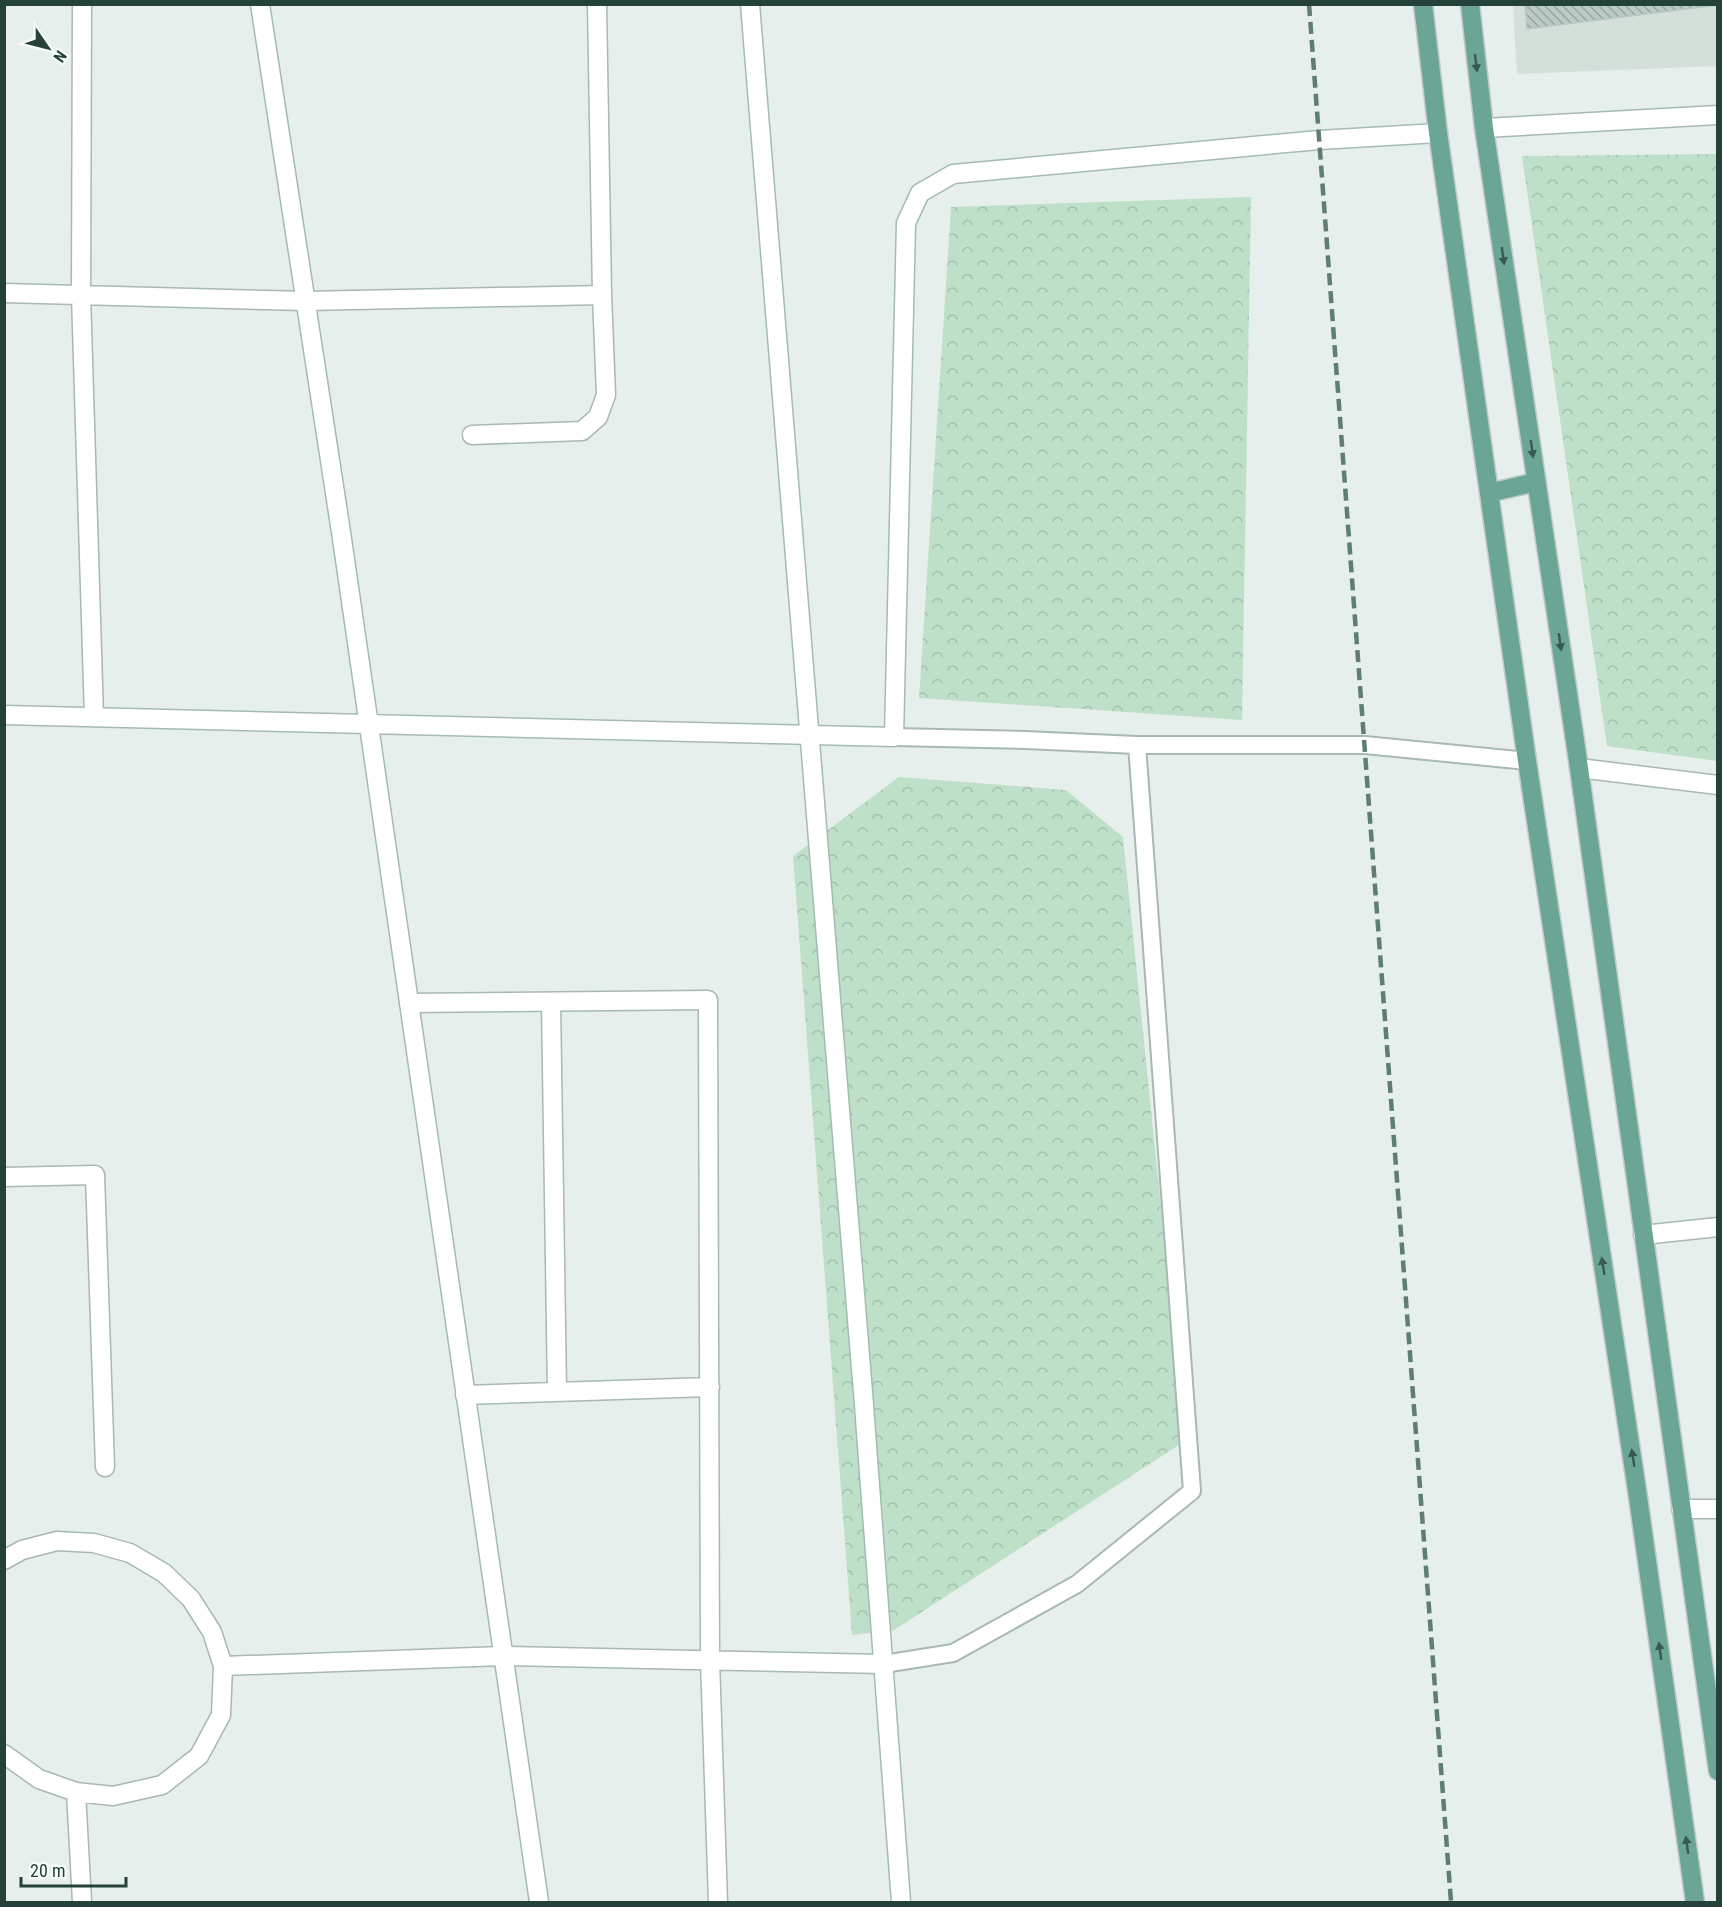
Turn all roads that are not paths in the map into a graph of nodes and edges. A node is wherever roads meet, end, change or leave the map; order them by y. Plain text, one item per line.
1 (82, 4) edge
2 (260, 4) edge
3 (597, 4) edge
4 (750, 4) edge
5 (1423, 4) edge
6 (1470, 4) edge
7 (1718, 115) edge
8 (1484, 128) junction
9 (1438, 133) junction
10 (4, 293) edge
11 (81, 295) junction
12 (602, 295) junction
13 (305, 301) junction
14 (472, 435) dead end
15 (1536, 482) junction
16 (1489, 493) junction
17 (4, 715) edge
18 (94, 717) junction
19 (368, 724) junction
20 (811, 735) junction
21 (894, 737) junction
22 (1137, 745) junction
23 (1527, 761) junction
24 (1579, 768) junction
25 (1718, 785) edge
26 (550, 1002) junction
27 (409, 1003) junction
28 (4, 1177) edge
29 (1718, 1227) edge
30 (1643, 1235) junction
31 (710, 1387) junction
32 (557, 1392) junction
33 (465, 1395) junction
34 (105, 1467) dead end
35 (1681, 1509) junction
36 (1718, 1509) edge
37 (4, 1560) edge
38 (502, 1656) junction
39 (710, 1660) junction
40 (884, 1664) junction
41 (223, 1666) junction
42 (4, 1754) edge
43 (1718, 1771) edge
44 (76, 1792) junction
45 (82, 1902) edge
46 (539, 1902) edge
47 (717, 1902) edge
48 (901, 1902) edge
49 (1695, 1902) edge

1 - 11 street
2 - 13 street
3 - 12 street
4 - 20 street
5 - 9 main road
6 -> 8 main road
7 - 8 street
8 -> 15 main road
9 - 16 main road
9 - 21 street
10 - 11 street
11 - 13 street
11 - 18 street
12 - 13 street
12 - 14 street
13 - 19 street
15 - 16 main road
15 -> 24 main road
16 - 23 main road
17 - 18 street
18 - 19 street
19 - 20 street
19 - 27 street
20 - 21 street
20 - 40 street
21 - 22 lane
22 - 23 lane
22 - 40 lane
49 -> 23 main road
24 - 25 street
24 - 30 main road
26 - 27 street
26 - 31 street
26 - 32 street
27 - 33 street
28 - 34 street
29 - 30 street
30 - 35 main road
31 - 32 street
31 - 39 street
32 - 33 street
33 - 38 street
35 - 36 street
35 - 43 main road
37 - 41 street
38 - 39 street
38 - 41 street
38 - 46 street
39 - 40 street
39 - 47 street
40 - 48 street
41 - 44 street
42 - 44 street
44 - 45 street

